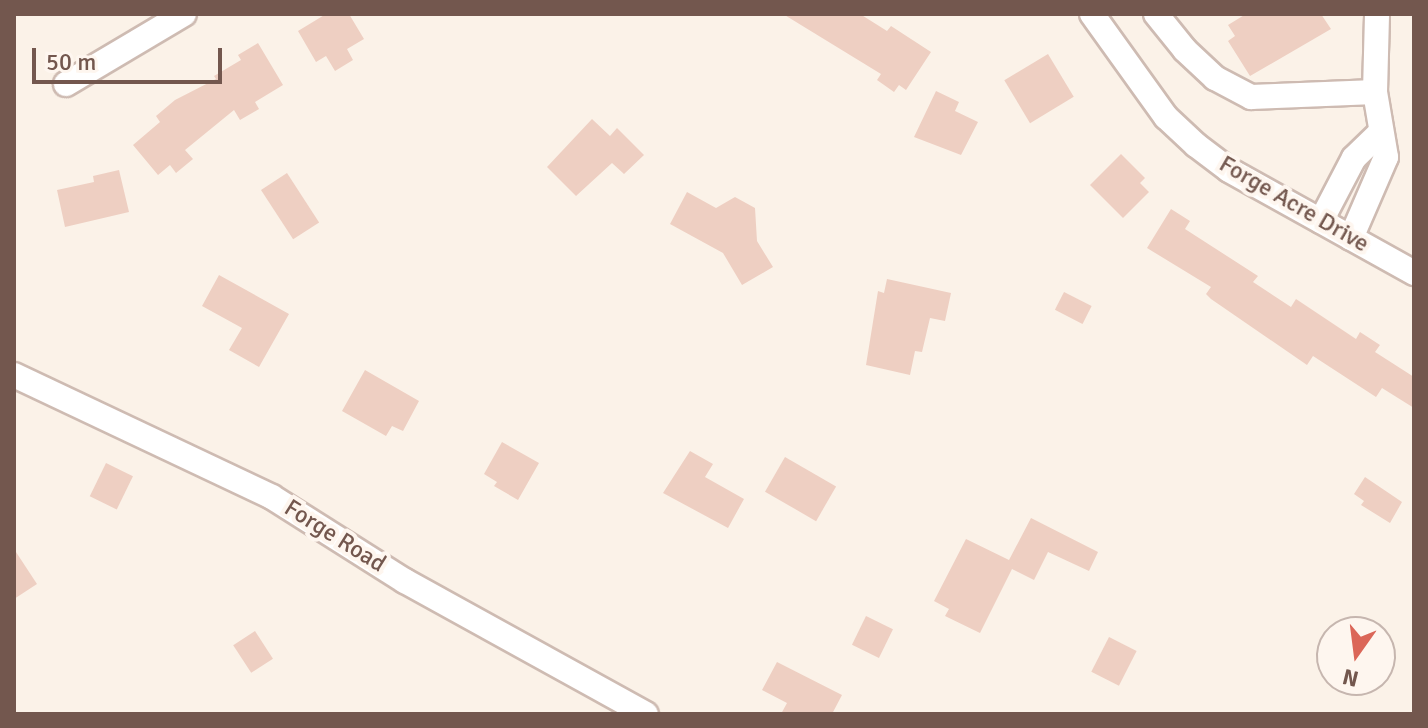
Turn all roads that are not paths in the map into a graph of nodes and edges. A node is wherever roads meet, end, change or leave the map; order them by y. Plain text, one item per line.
1 (184, 14) edge
2 (1092, 14) edge
3 (1156, 14) edge
4 (1377, 14) edge
5 (66, 84) dead end
6 (1375, 92) junction
7 (1380, 133) junction
8 (1321, 221) junction
9 (1351, 238) junction
10 (1414, 273) edge
11 (14, 375) edge
12 (646, 714) edge

1 - 5 street
2 - 8 street, Forge Acre Drive
3 - 6 street
4 - 6 street
6 - 7 street
7 - 8 street
7 - 9 street
8 - 9 street, Forge Acre Drive
9 - 10 street, Forge Acre Drive
11 - 12 street, Forge Road

